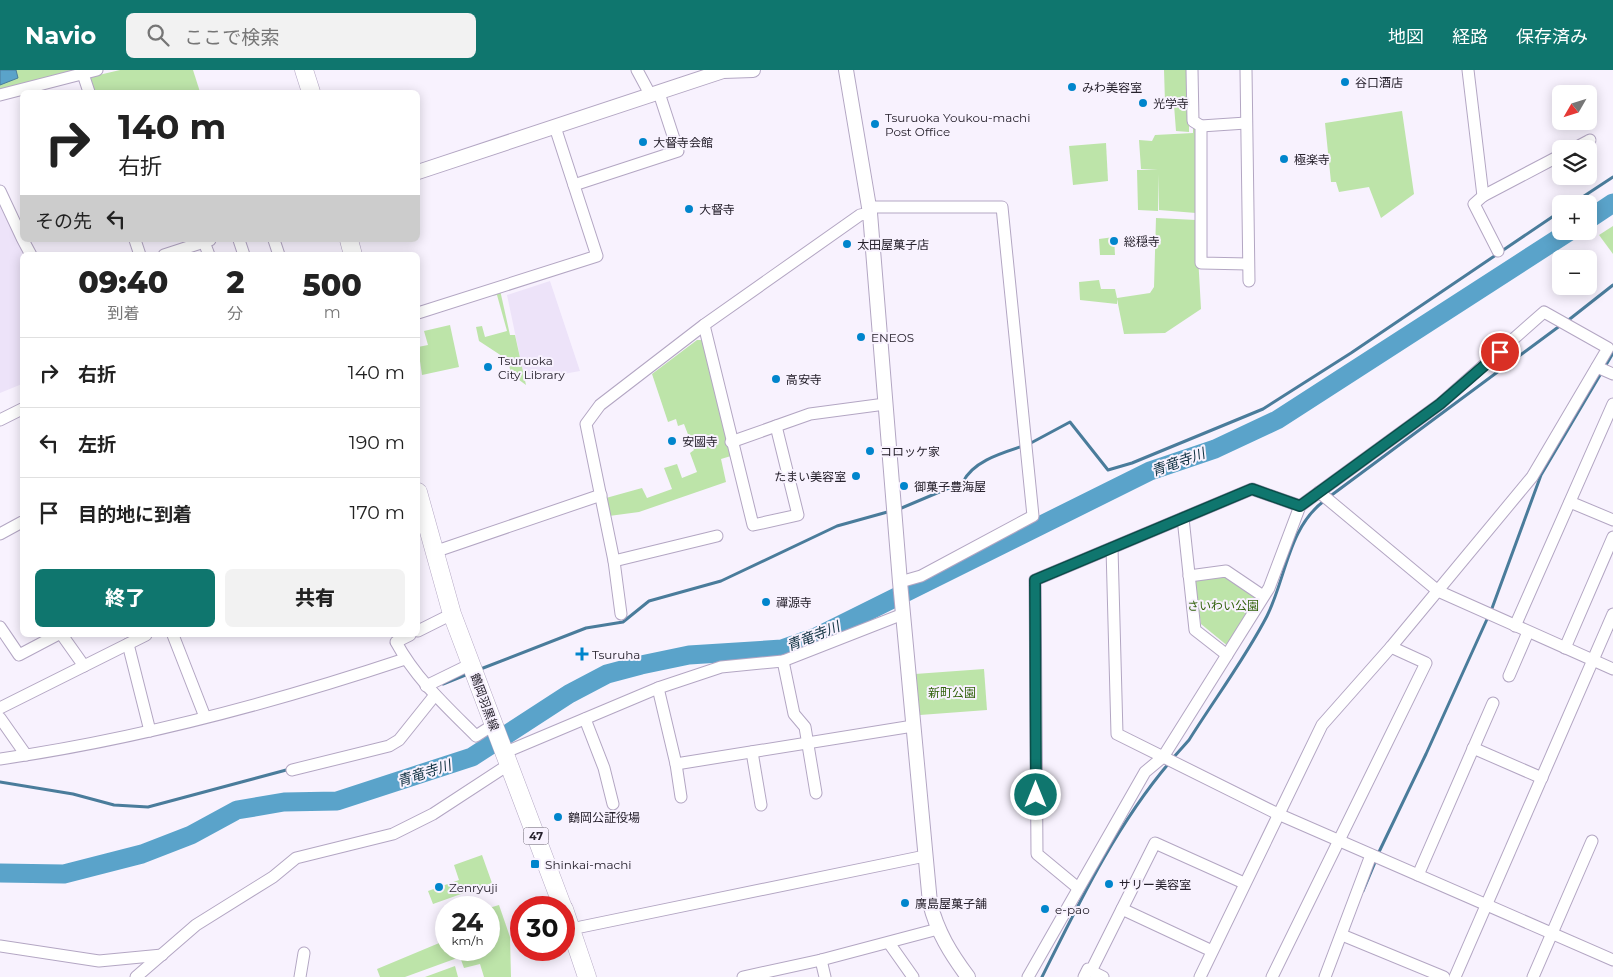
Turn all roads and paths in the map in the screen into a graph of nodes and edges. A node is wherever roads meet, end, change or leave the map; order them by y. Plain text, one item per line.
1 (97, 70) edge
2 (637, 70) edge
3 (753, 70) edge
4 (846, 70) edge
5 (1192, 70) edge
6 (1246, 70) edge
7 (1468, 70) edge
8 (308, 71) edge
9 (83, 74) junction
10 (88, 90) edge
11 (312, 90) edge
12 (0, 95) edge
13 (655, 95) junction
14 (1246, 122) junction
15 (1201, 126) junction
16 (555, 127) junction
17 (1552, 160) edge
18 (420, 171) edge
19 (574, 186) junction
20 (0, 191) edge
21 (1483, 196) junction
22 (869, 210) junction
23 (20, 233) edge
24 (204, 242) edge
25 (1498, 251) dead end
26 (173, 252) edge
27 (1248, 264) junction
28 (1249, 281) dead end
29 (420, 311) edge
30 (704, 325) junction
31 (1610, 344) edge
32 (1597, 367) junction
33 (1612, 371) edge
34 (885, 404) junction
35 (1613, 404) edge
36 (20, 410) edge
37 (0, 420) edge
38 (776, 426) junction
39 (731, 442) junction
40 (1319, 492) junction
41 (601, 495) junction
42 (1570, 502) junction
43 (420, 504) edge
44 (1300, 506) junction
45 (1183, 518) junction
46 (1613, 520) edge
47 (20, 523) edge
48 (0, 534) edge
49 (717, 536) dead end
50 (1613, 536) edge
51 (1112, 548) junction
52 (434, 552) junction
53 (614, 561) junction
54 (1189, 576) junction
55 (900, 582) junction
56 (1438, 591) junction
57 (1264, 596) junction
58 (452, 614) junction
59 (621, 614) dead end
60 (903, 614) junction
61 (1613, 614) edge
62 (1515, 626) junction
63 (0, 627) edge
64 (420, 630) edge
65 (1528, 632) junction
66 (53, 637) edge
67 (63, 637) edge
68 (142, 637) edge
69 (174, 637) edge
70 (406, 637) edge
71 (128, 644) junction
72 (1391, 647) junction
73 (1564, 648) junction
74 (1227, 655) junction
75 (405, 659) junction
76 (783, 661) junction
77 (1593, 661) junction
78 (471, 664) junction
79 (84, 666) junction
80 (1613, 669) edge
81 (1509, 676) dead end
82 (426, 686) junction
83 (658, 688) junction
84 (435, 695) junction
85 (1493, 704) dead end
86 (0, 708) edge
87 (206, 717) junction
88 (0, 718) edge
89 (585, 720) junction
90 (492, 721) junction
91 (913, 726) junction
92 (150, 731) junction
93 (808, 742) junction
94 (1473, 748) junction
95 (752, 752) junction
96 (26, 755) junction
97 (510, 757) junction
98 (1163, 757) junction
99 (0, 758) edge
100 (676, 764) junction
101 (292, 770) dead end
102 (1542, 778) junction
103 (816, 793) dead end
104 (681, 797) dead end
105 (613, 804) dead end
106 (761, 805) dead end
107 (1278, 814) junction
108 (1337, 840) junction
109 (1592, 842) dead end
110 (1371, 854) junction
111 (925, 856) junction
112 (1418, 875) junction
113 (1244, 883) junction
114 (1078, 888) junction
115 (560, 896) edge
116 (1487, 905) junction
117 (1122, 909) junction
118 (575, 928) edge
119 (938, 929) junction
120 (1552, 933) junction
121 (1342, 934) junction
122 (575, 939) edge
123 (889, 943) junction
124 (0, 946) edge
125 (1212, 951) junction
126 (304, 953) dead end
127 (162, 955) junction
128 (821, 960) junction
129 (1613, 960) edge
130 (1088, 974) edge
131 (139, 976) edge
132 (300, 977) edge
133 (587, 977) edge
134 (743, 977) edge
135 (825, 977) edge
136 (913, 977) edge
137 (968, 977) edge
138 (1028, 977) edge
139 (1103, 977) edge
140 (1200, 977) edge
141 (1272, 977) edge
142 (1325, 977) edge
143 (1444, 977) edge
144 (1455, 977) edge
145 (1533, 977) edge

1 - 9 street
2 - 13 street
3 - 13 street
4 - 22 street
5 - 15 street
6 - 14 street
7 - 21 street
8 - 11 main road
9 - 10 street
9 - 12 street
13 - 16 street
13 - 19 street
14 - 15 street
14 - 27 street
15 - 27 street
16 - 18 street
16 - 19 street
17 - 21 street
19 - 29 street
20 - 23 street
21 - 25 street
22 - 30 street
22 - 34 street
22 - 55 street
24 - 26 street
27 - 28 street
30 - 39 street
30 - 41 street
31 - 32 street
31 - 40 street
32 - 33 street
32 - 56 street
34 - 38 street
34 - 55 street
35 - 42 street
36 - 37 street
38 - 39 street
38 - 39 street
40 - 44 street
40 - 56 street
41 - 52 street
41 - 53 street
42 - 46 street
42 - 62 street
43 - 52 main road, 鶴岡羽黒線 / 47
44 - 45 street
44 - 57 street
45 - 51 street
45 - 54 street
47 - 48 street
49 - 53 street
50 - 73 street
51 - 98 street
51 - 114 street
52 - 58 main road, 鶴岡羽黒線 / 47
53 - 59 street
54 - 57 street
54 - 74 street
55 - 60 street
56 - 62 street
56 - 72 street
57 - 74 street
58 - 64 street
58 - 78 main road, 鶴岡羽黒線 / 47
60 - 76 street
60 - 91 street
61 - 77 street
62 - 65 street
63 - 66 street
65 - 73 street
65 - 81 street
67 - 79 street
68 - 71 street
69 - 87 street
70 - 75 street
71 - 79 street
71 - 92 street
72 - 107 street
72 - 108 street
73 - 77 street
74 - 98 street
75 - 82 street
75 - 87 street
76 - 83 street
76 - 93 street
77 - 80 street
77 - 102 street
78 - 82 street
78 - 90 main road, 鶴岡羽黒線 / 47
79 - 86 street
82 - 84 street
83 - 89 street
83 - 100 street
84 - 90 street
84 - 101 street
85 - 94 street
87 - 92 street
88 - 96 street
89 - 97 street
89 - 105 street
90 - 97 main road, 鶴岡羽黒線 / 47
91 - 93 street
91 - 111 street
92 - 96 street
93 - 95 street
93 - 103 street
94 - 102 street
94 - 112 street
95 - 100 street
95 - 106 street
96 - 99 street
97 - 115 main road, 鶴岡羽黒線 / 47
97 - 127 street
98 - 107 street
98 - 114 street
100 - 104 street
102 - 116 street
107 - 108 street
107 - 113 street
108 - 110 street
108 - 141 street
109 - 120 street
110 - 112 street
110 - 121 street
111 - 118 street
111 - 119 street
112 - 116 street
113 - 117 street
113 - 125 street
114 - 138 street
116 - 120 street
116 - 144 street
117 - 125 street
117 - 130 street
119 - 123 street
119 - 137 street
120 - 129 street
120 - 145 street
121 - 142 street
121 - 143 street
122 - 133 main road, 鶴岡羽黒線 / 47
123 - 128 street
123 - 136 street
124 - 127 street
125 - 140 street
126 - 132 street
127 - 131 street
128 - 134 street
128 - 135 street
130 - 139 street

